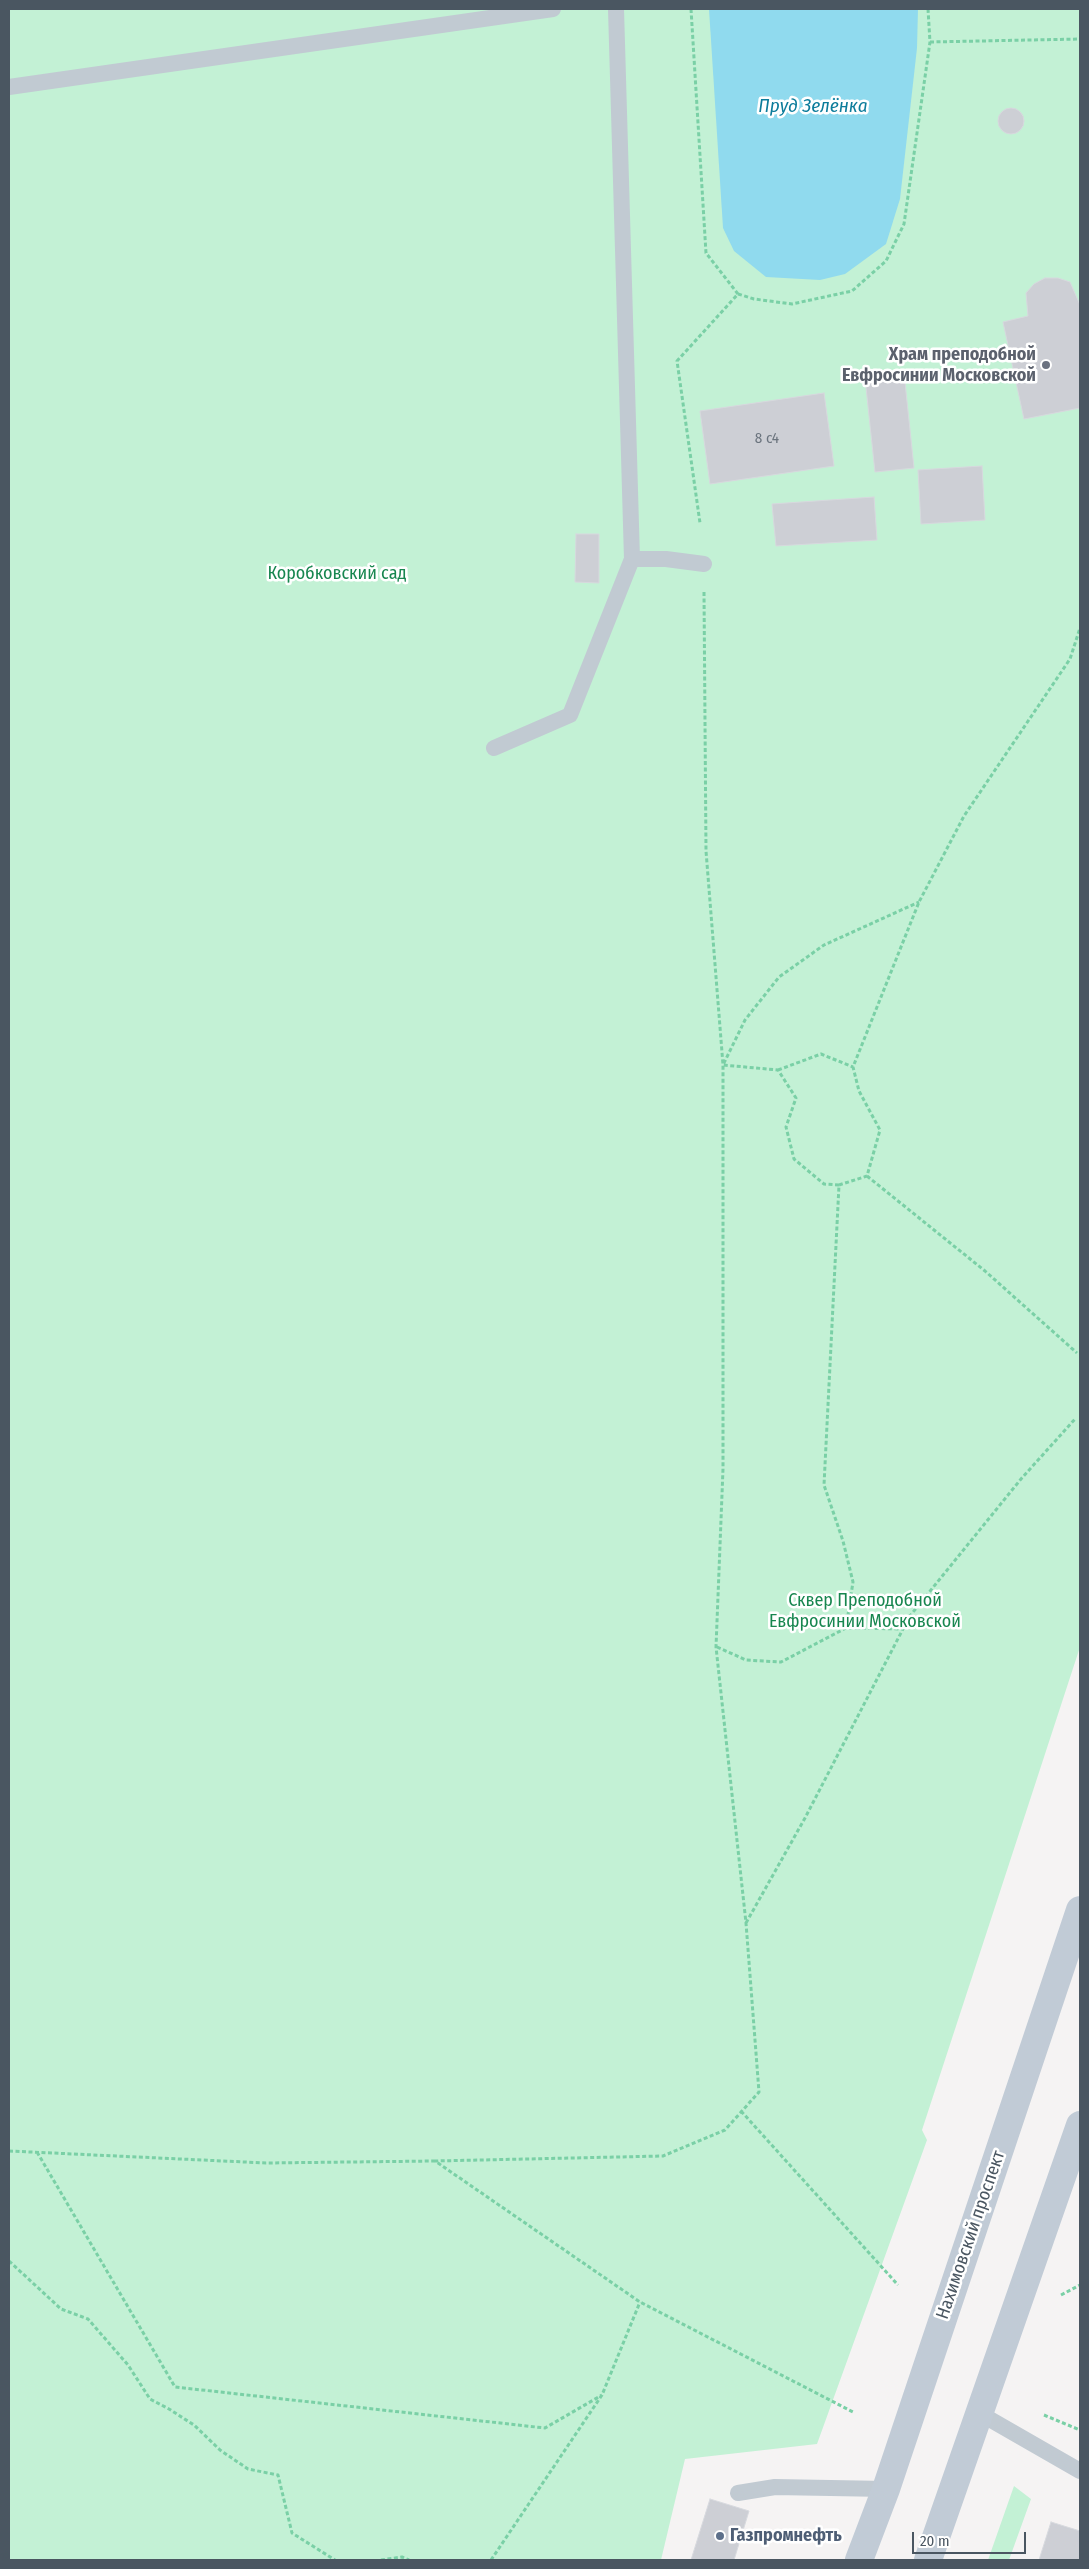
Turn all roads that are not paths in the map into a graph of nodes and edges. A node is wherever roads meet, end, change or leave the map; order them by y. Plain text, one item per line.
1 (553, 9) edge
2 (616, 9) edge
3 (9, 87) edge
4 (632, 559) junction
5 (704, 564) road end
6 (494, 748) dead end
7 (1080, 1910) edge
8 (1080, 2125) edge
9 (979, 2413) junction
10 (1080, 2471) edge
11 (886, 2489) junction
12 (738, 2492) dead end
13 (859, 2560) edge
14 (928, 2560) edge

1 - 3 lane
2 - 4 lane
4 - 5 lane
4 - 6 lane
7 - 11 main road, Нахимовский проспект
8 - 9 main road
9 - 10 lane
9 - 14 main road
11 - 12 lane
11 - 13 main road, Нахимовский проспект

